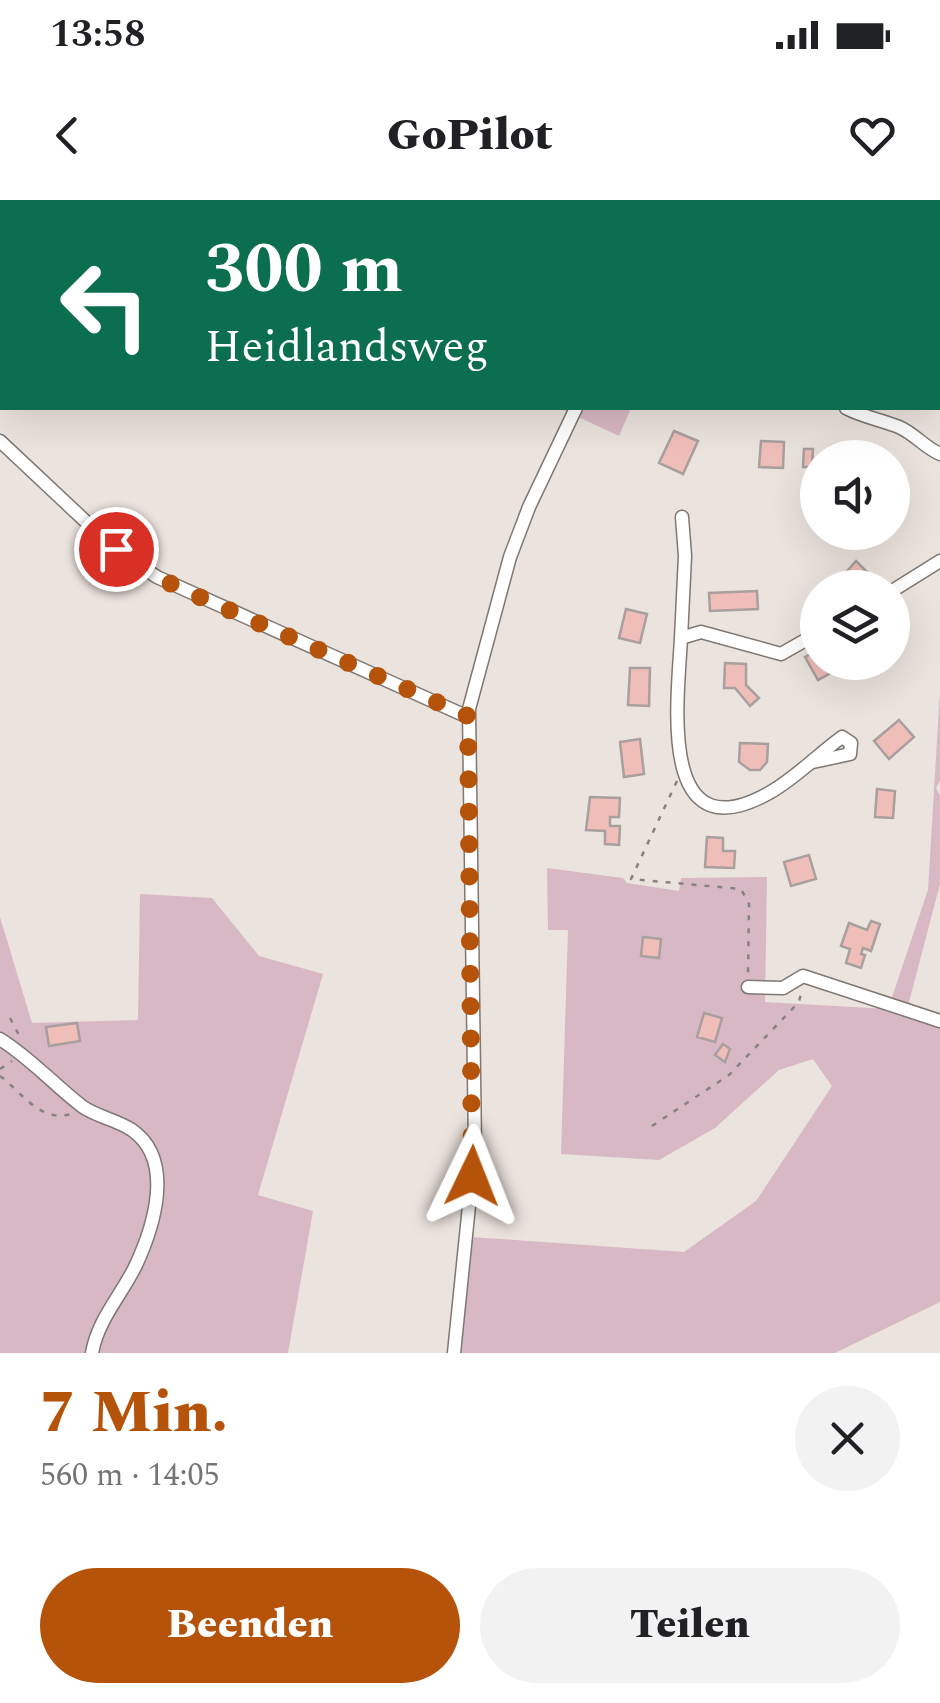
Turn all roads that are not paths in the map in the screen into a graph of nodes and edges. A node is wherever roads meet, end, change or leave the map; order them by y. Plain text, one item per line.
1 (575, 410) edge
2 (852, 410) edge
3 (0, 441) edge
4 (940, 454) edge
5 (682, 517) dead end
6 (940, 561) edge
7 (910, 580) edge
8 (681, 638) junction
9 (800, 644) edge
10 (474, 693) junction
11 (444, 707) junction
12 (468, 716) junction
13 (813, 762) dead end
14 (748, 987) road end
15 (940, 1021) edge
16 (0, 1039) edge
17 (92, 1353) edge
18 (454, 1353) edge

1 - 10 street
2 - 4 street
3 - 11 street
5 - 8 street
6 - 7 street
8 - 9 street
8 - 13 street
10 - 11 street
10 - 12 street
11 - 12 street
12 - 18 street
14 - 15 street
16 - 17 street

